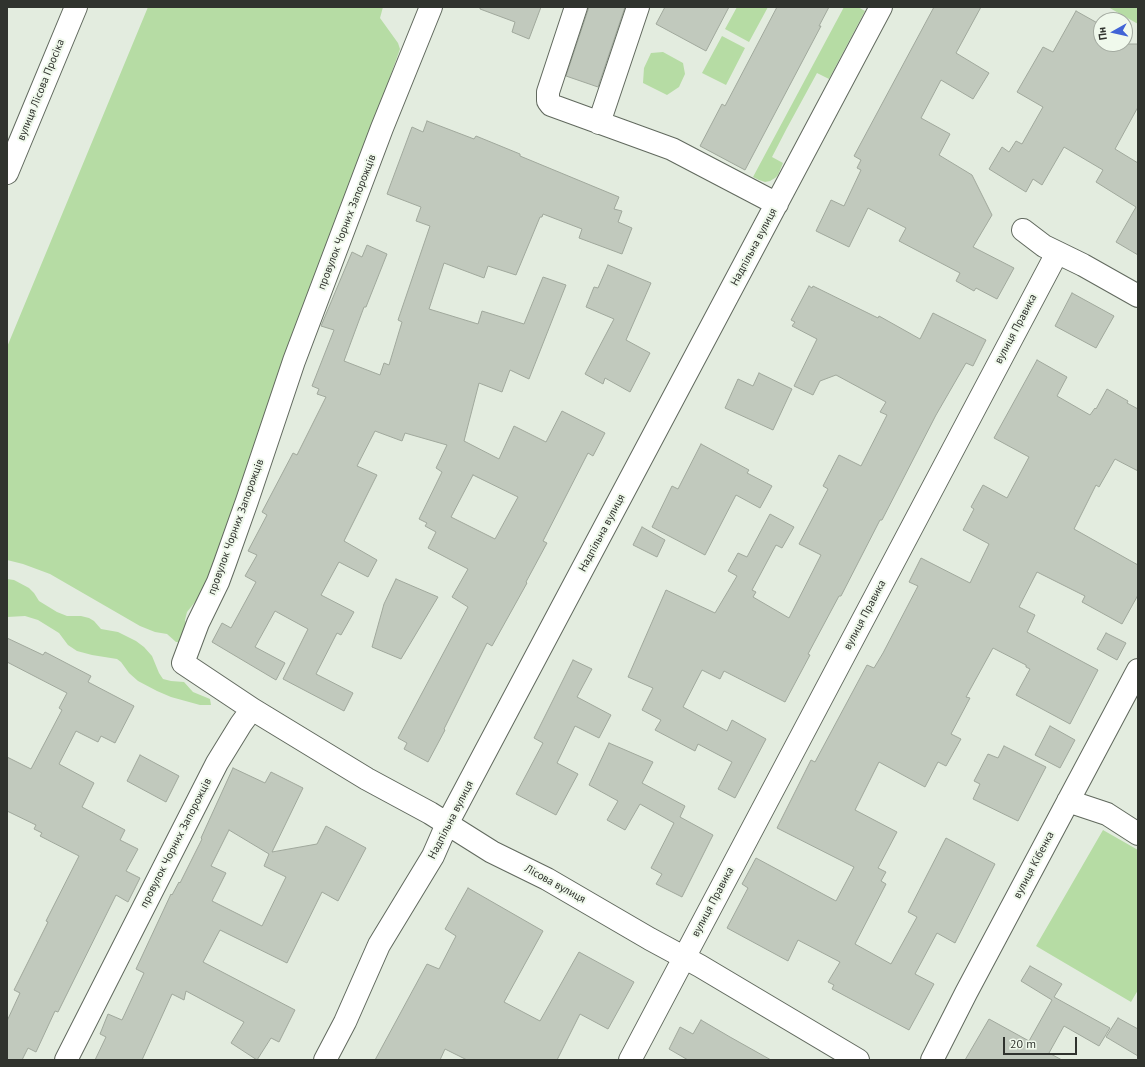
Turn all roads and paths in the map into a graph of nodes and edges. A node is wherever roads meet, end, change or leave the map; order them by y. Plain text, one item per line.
1 (76, 7) edge
2 (431, 7) edge
3 (576, 7) edge
4 (638, 7) edge
5 (881, 7) edge
6 (599, 123) junction
7 (7, 173) edge
8 (777, 204) junction
9 (1023, 230) dead end
10 (1057, 252) junction
11 (1138, 296) edge
12 (1138, 670) edge
13 (252, 709) junction
14 (1068, 802) junction
15 (447, 824) junction
16 (1136, 829) edge
17 (684, 958) junction
18 (66, 1060) edge
19 (325, 1060) edge
20 (630, 1060) edge
21 (858, 1060) edge
22 (932, 1060) edge

1 - 7 street, вулиця Лісова Просіка
2 - 13 street, провулок Чорних Запорожців
3 - 6 street
4 - 6 street
5 - 8 street, Надпільна вулиця
6 - 8 street
8 - 15 street, Надпільна вулиця
9 - 10 street
10 - 11 street
10 - 17 street, вулиця Правика
12 - 14 street, вулиця Кібенка
13 - 15 street, Лісова вулиця
13 - 18 street, провулок Чорних Запорожців
14 - 16 street
14 - 22 street, вулиця Кібенка
15 - 17 street, Лісова вулиця
15 - 19 street, Надпільна вулиця
17 - 20 street, вулиця Правика
17 - 21 street, Лісова вулиця

